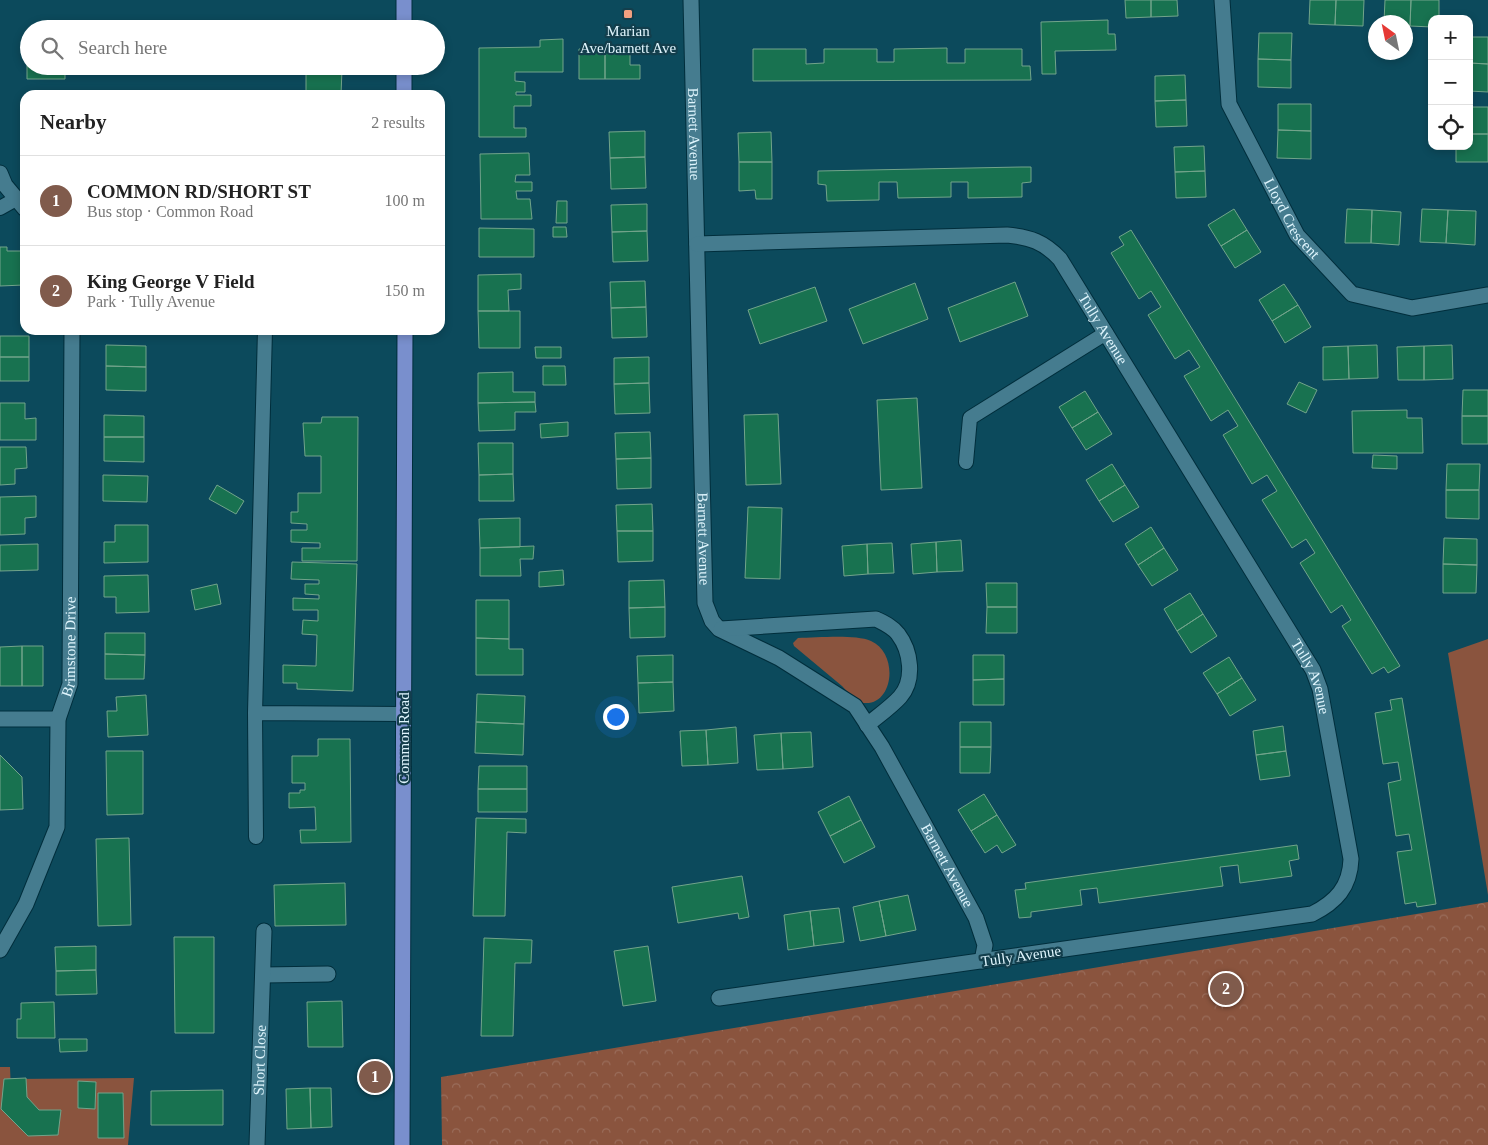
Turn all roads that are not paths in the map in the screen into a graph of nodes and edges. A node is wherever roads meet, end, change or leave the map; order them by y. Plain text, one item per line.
1 (404, 0) edge
2 (691, 0) edge
3 (1222, 0) edge
4 (404, 20) edge
5 (404, 75) edge
6 (404, 90) edge
7 (0, 174) edge
8 (20, 204) edge
9 (0, 208) edge
10 (696, 244) junction
11 (1488, 295) edge
12 (1106, 334) junction
13 (72, 335) edge
14 (265, 335) edge
15 (404, 335) edge
16 (966, 462) dead end
17 (719, 629) junction
18 (255, 713) junction
19 (403, 714) junction
20 (0, 719) edge
21 (58, 719) junction
22 (867, 725) junction
23 (256, 837) dead end
24 (264, 931) dead end
25 (0, 950) edge
26 (982, 961) junction
27 (263, 974) junction
28 (328, 974) dead end
29 (719, 998) dead end
30 (257, 1145) edge
31 (402, 1145) edge

1 - 4 main road
2 - 10 street, Barnett Avenue
3 - 11 street, Lloyd Crescent
5 - 6 main road
7 - 8 street
8 - 9 lane
10 - 12 street, Tully Avenue
10 - 17 street, Barnett Avenue
12 - 16 lane
12 - 26 street, Tully Avenue
13 - 21 street, Brimstone Drive
14 - 18 lane
15 - 19 main road, Common Road
17 - 22 street, Barnett Avenue
17 - 22 street
18 - 19 lane
18 - 23 lane
19 - 31 main road, Common Road
20 - 21 street
21 - 25 street, Brimstone Drive
22 - 26 street, Barnett Avenue
24 - 27 street, Short Close
26 - 29 street, Tully Avenue
27 - 28 street
27 - 30 street, Short Close

